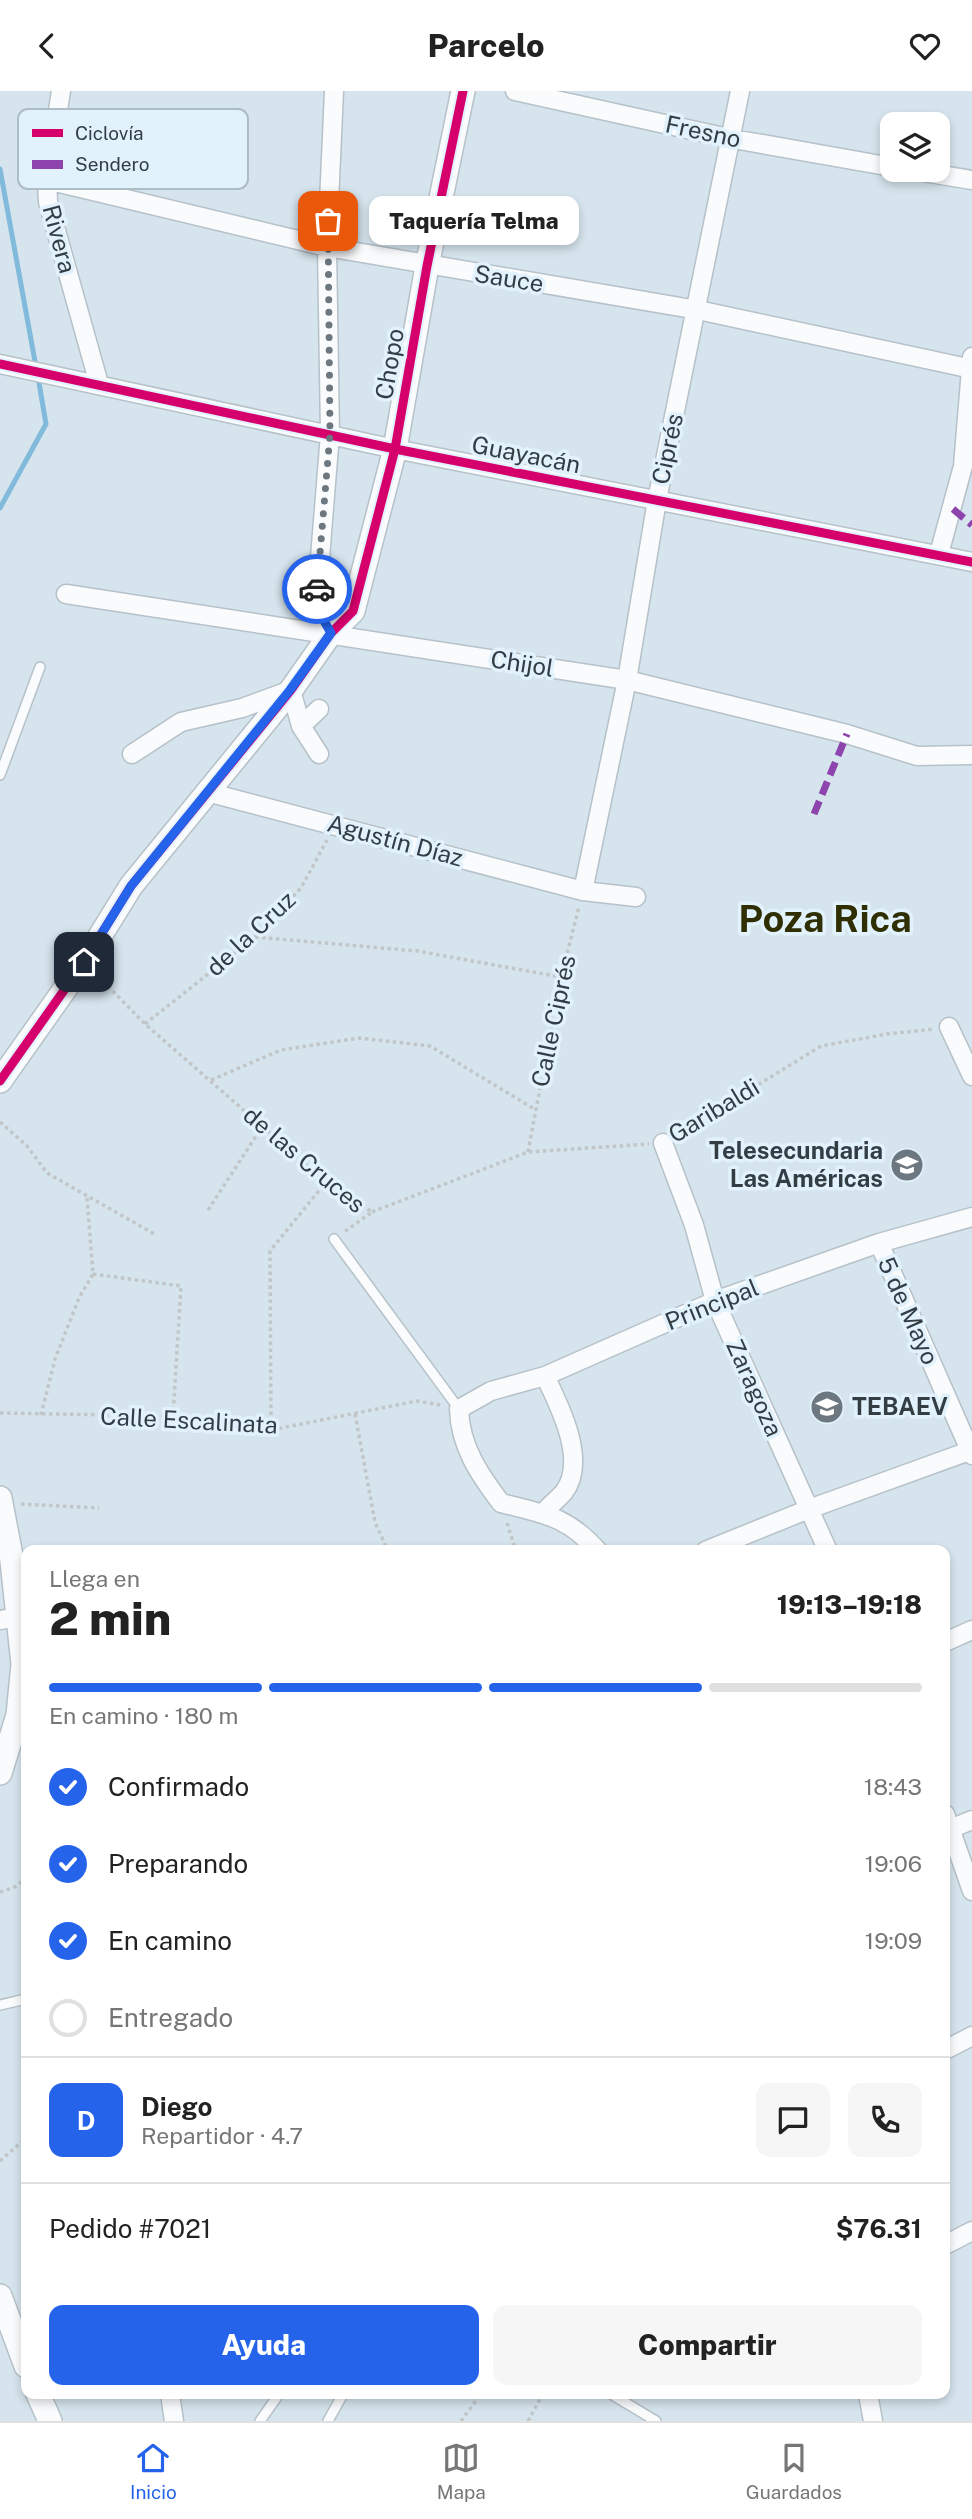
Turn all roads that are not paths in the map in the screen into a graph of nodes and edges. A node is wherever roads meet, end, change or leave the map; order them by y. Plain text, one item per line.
1 (61, 91) edge
2 (334, 91) edge
3 (463, 91) edge
4 (515, 91) edge
5 (740, 91) edge
6 (58, 109) edge
7 (728, 138) junction
8 (880, 165) edge
9 (950, 176) edge
10 (972, 180) edge
11 (47, 189) edge
12 (85, 189) edge
13 (327, 247) junction
14 (427, 266) junction
15 (698, 310) junction
16 (0, 364) edge
17 (971, 365) edge
18 (99, 384) junction
19 (330, 434) junction
20 (395, 449) junction
21 (657, 500) junction
22 (939, 554) junction
23 (972, 562) edge
24 (66, 594) dead end
25 (331, 633) junction
26 (40, 667) dead end
27 (627, 680) junction
28 (290, 690) junction
29 (319, 709) dead end
30 (301, 726) junction
31 (132, 754) dead end
32 (319, 754) dead end
33 (972, 755) edge
34 (0, 775) edge
35 (208, 792) junction
36 (583, 891) junction
37 (636, 897) dead end
38 (949, 1027) road end
39 (972, 1076) edge
40 (0, 1081) edge
41 (663, 1143) road end
42 (972, 1217) edge
43 (334, 1239) road end
44 (879, 1243) junction
45 (715, 1301) junction
46 (545, 1376) junction
47 (460, 1409) junction
48 (971, 1452) edge
49 (1, 1500) edge
50 (809, 1509) junction
51 (544, 1512) junction
52 (593, 1545) edge
53 (720, 1545) edge
54 (825, 1545) edge
55 (9, 1619) edge
56 (972, 1630) edge
57 (950, 1640) edge
58 (21, 1658) edge
59 (21, 1684) edge
60 (0, 1773) edge
61 (972, 1819) edge
62 (950, 1823) edge
63 (950, 1832) edge
64 (972, 1891) edge
65 (21, 2000) edge
66 (0, 2005) edge
67 (972, 2036) edge
68 (950, 2047) edge
69 (972, 2231) edge
70 (950, 2242) edge
71 (0, 2296) edge
72 (21, 2353) edge
73 (40, 2399) edge
74 (171, 2399) edge
75 (275, 2399) edge
76 (340, 2399) edge
77 (619, 2399) edge
78 (870, 2399) edge
79 (50, 2421) edge
80 (174, 2421) edge
81 (260, 2421) edge
82 (328, 2421) edge
83 (656, 2421) edge
84 (873, 2421) edge

1 - 6 street, Rivera
2 - 13 street
3 - 14 street, Chopo
4 - 7 street, Fresno
5 - 7 street, Ciprés
7 - 8 street, Fresno
7 - 15 street, Ciprés
9 - 10 street
11 - 18 street, Rivera
12 - 13 street, Sauce
13 - 14 street, Sauce
13 - 19 street
14 - 15 street, Sauce
14 - 20 street, Chopo
15 - 17 street, Sauce
15 - 21 street, Ciprés
16 - 18 street, Guayacán
17 - 22 street
18 - 19 street, Guayacán
19 - 20 street, Guayacán
19 - 25 street
20 - 21 street, Guayacán
20 - 25 street, Chopo
21 - 22 street, Guayacán
21 - 27 street, Ciprés
22 - 23 street, Guayacán
24 - 25 street, Chijol
25 - 27 street, Chijol
25 - 28 street, Chopo
26 - 34 lane
27 - 33 street, Chijol
27 - 36 street, Ciprés
28 - 30 street
28 - 31 street
28 - 35 street, Chopo
29 - 30 street
30 - 32 street
35 - 36 street, Agustín Díaz
35 - 40 street, Chopo
36 - 37 street, Agustín Díaz
38 - 39 street
41 - 45 street, Zaragoza
42 - 44 street, Principal
43 - 47 lane, de las Cruces
44 - 45 street, Principal
44 - 48 street, 5 de Mayo
45 - 46 street, Principal
45 - 50 street, Zaragoza
46 - 47 street, Principal
46 - 51 street
47 - 51 street
48 - 50 street
49 - 55 street
50 - 53 street
50 - 54 street, Zaragoza
51 - 52 street
55 - 58 street
56 - 57 street
59 - 60 street
61 - 62 street
63 - 64 street
65 - 66 lane
67 - 68 street
69 - 70 street
71 - 72 street
73 - 79 street
74 - 80 street
75 - 81 lane
76 - 82 lane
77 - 83 lane
78 - 84 street

